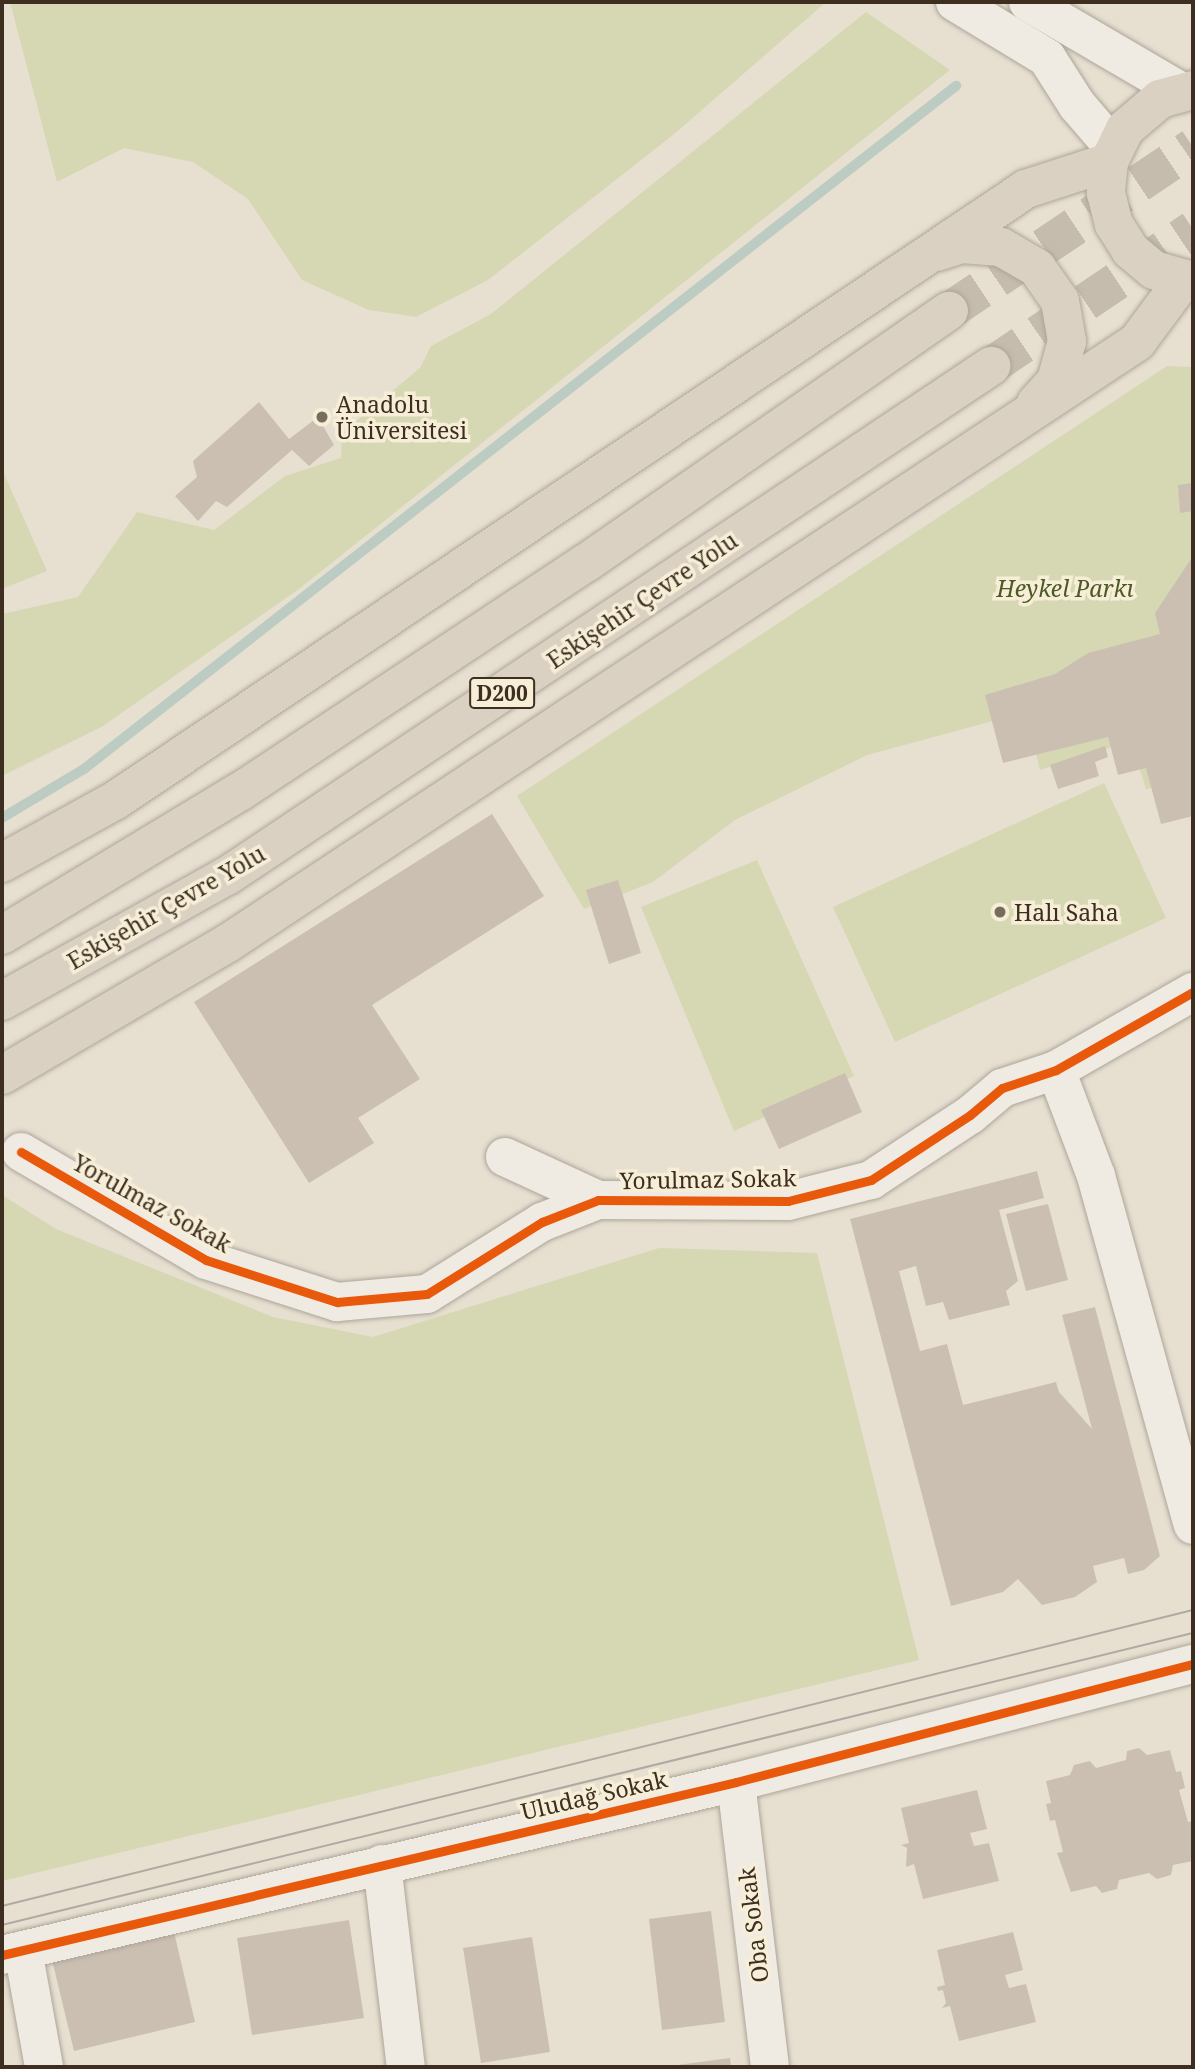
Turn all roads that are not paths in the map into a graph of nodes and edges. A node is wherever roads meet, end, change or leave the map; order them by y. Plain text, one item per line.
1 (955, 2) edge
2 (1028, 2) edge
3 (1188, 91) edge
4 (1111, 155) junction
5 (922, 258) junction
6 (1188, 281) edge
7 (949, 311) tunnel mouth
8 (991, 366) tunnel mouth
9 (1029, 411) junction
10 (2, 863) edge
11 (2, 935) edge
12 (1193, 992) edge
13 (2, 1001) edge
14 (1056, 1070) junction
15 (2, 1075) edge
16 (21, 1152) dead end
17 (505, 1157) dead end
18 (598, 1200) junction
19 (1193, 1525) edge
20 (1193, 1664) edge
21 (736, 1782) junction
22 (382, 1864) junction
23 (12, 1952) edge
24 (44, 2067) edge
25 (406, 2067) edge
26 (770, 2067) edge

1 - 4 street
2 - 3 street
3 - 4 highway
4 - 5 highway
4 - 6 highway
5 - 9 highway
5 - 10 highway
6 - 9 highway
7 - 11 highway, D200
8 - 13 highway, Eskişehir Çevre Yolu / D200
9 - 15 highway
12 - 14 street, Yorulmaz Sokak
14 - 18 street, Yorulmaz Sokak
14 - 19 street
16 - 18 street, Yorulmaz Sokak
17 - 18 street
20 - 21 street, Uludağ Sokak
21 - 22 street, Uludağ Sokak
21 - 26 street, Oba Sokak
22 - 23 street, Uludağ Sokak
22 - 25 street
23 - 24 street

